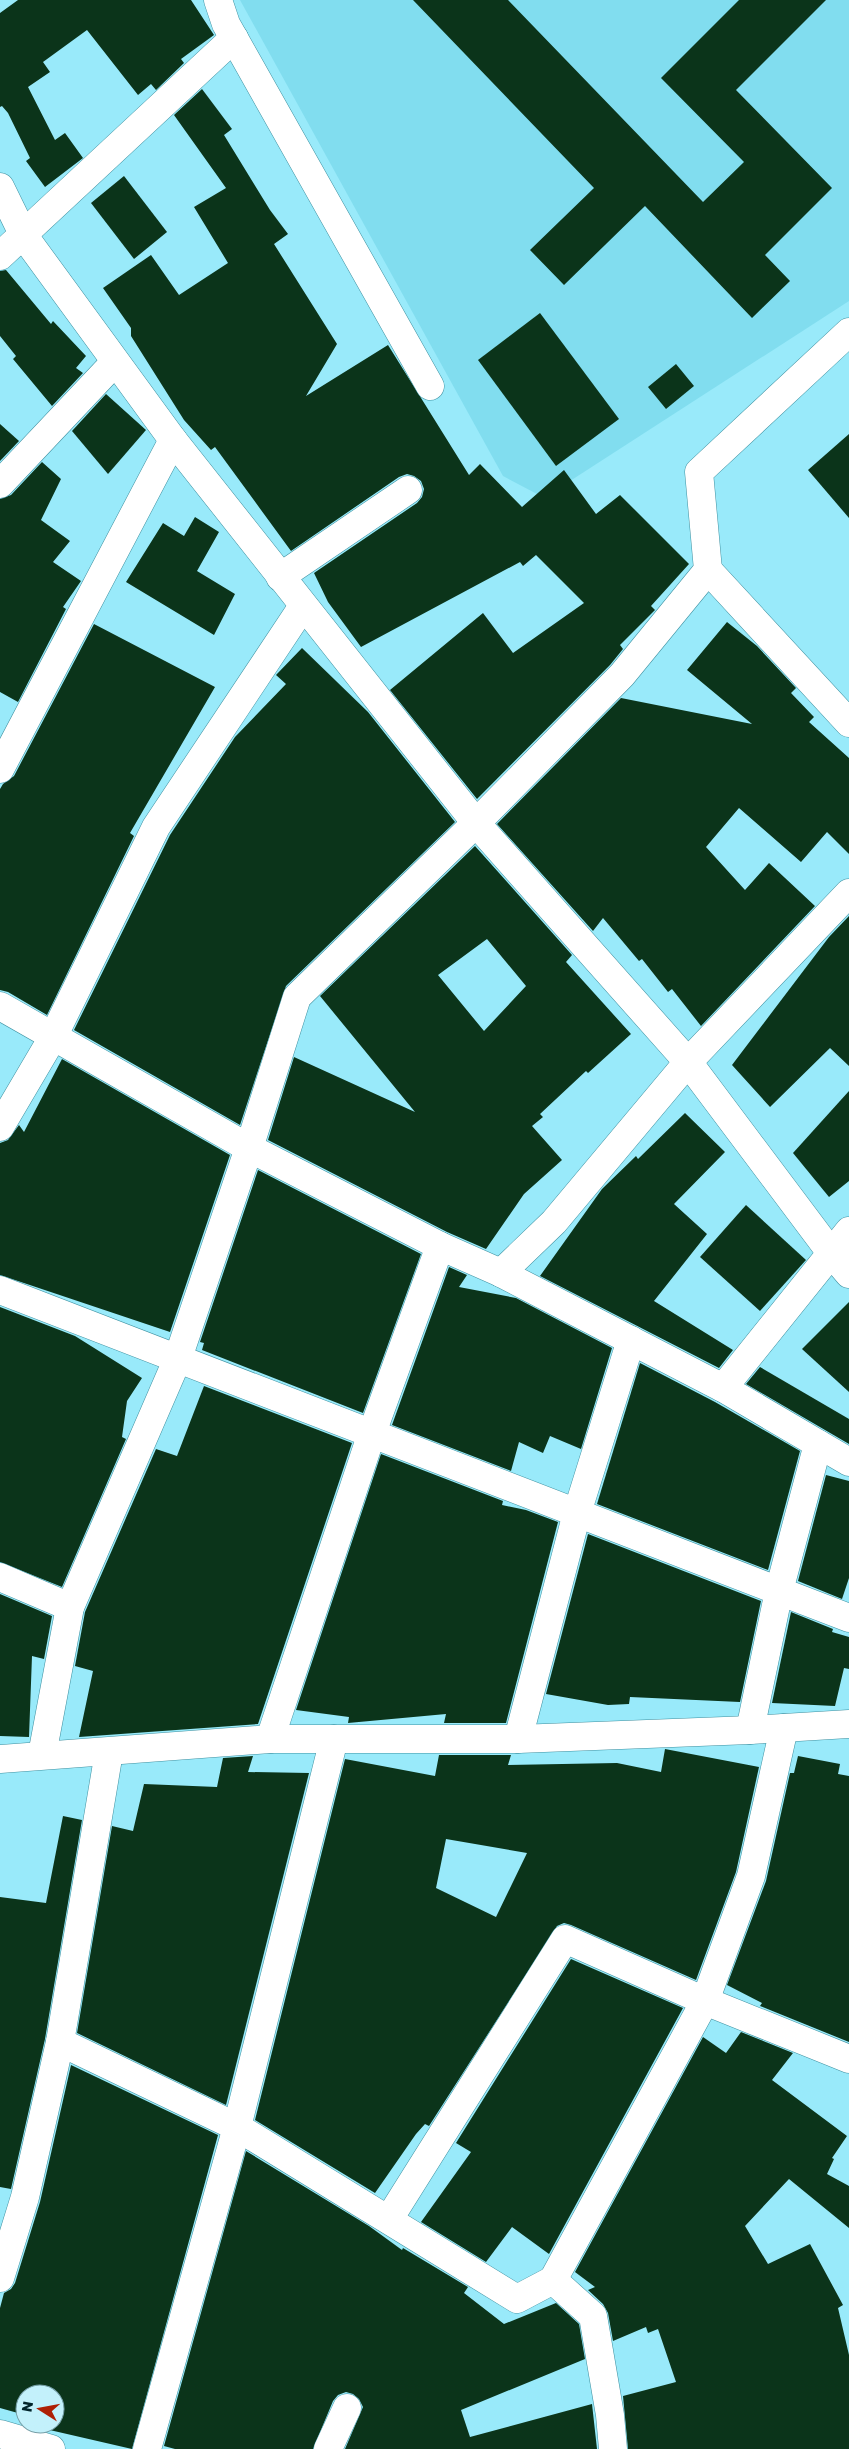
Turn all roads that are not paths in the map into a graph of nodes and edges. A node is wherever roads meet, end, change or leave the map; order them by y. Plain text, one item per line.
1 (218, 0) edge
2 (234, 38) junction
3 (0, 187) edge
4 (24, 236) junction
5 (0, 256) edge
6 (849, 332) edge
7 (115, 362) junction
8 (430, 386) dead end
9 (173, 440) junction
10 (0, 484) edge
11 (408, 490) dead end
12 (708, 570) junction
13 (280, 577) junction
14 (303, 606) junction
15 (849, 723) edge
16 (0, 769) edge
17 (476, 823) junction
18 (849, 893) edge
19 (0, 1006) edge
20 (53, 1037) junction
21 (688, 1062) junction
22 (0, 1128) edge
23 (250, 1148) junction
24 (849, 1231) edge
25 (440, 1246) junction
26 (840, 1264) edge
27 (501, 1273) junction
28 (0, 1290) edge
29 (631, 1340) junction
30 (178, 1358) junction
31 (723, 1388) junction
32 (372, 1433) junction
33 (818, 1444) junction
34 (849, 1462) edge
35 (578, 1513) junction
36 (0, 1577) edge
37 (779, 1591) junction
38 (70, 1607) junction
39 (849, 1618) edge
40 (849, 1724) edge
41 (784, 1728) junction
42 (750, 1730) junction
43 (518, 1738) junction
44 (270, 1739) junction
45 (334, 1739) junction
46 (109, 1752) junction
47 (42, 1755) junction
48 (0, 1759) edge
49 (705, 2001) junction
50 (60, 2042) junction
51 (849, 2059) edge
52 (237, 2127) junction
53 (389, 2219) junction
54 (0, 2278) edge
55 (553, 2280) junction
56 (347, 2408) dead end
57 (0, 2434) edge
58 (51, 2449) edge
59 (146, 2449) edge
60 (328, 2449) edge
61 (613, 2449) edge

1 - 2 street
2 - 4 street
2 - 8 street
3 - 4 street
4 - 5 street
4 - 7 street
6 - 12 street
7 - 9 street
7 - 10 street
9 - 13 street
9 - 16 street
11 - 13 street
12 - 15 street
12 - 17 street
13 - 14 street
14 - 17 street
14 - 20 street
17 - 21 street
17 - 23 street
18 - 21 street
19 - 20 street
20 - 22 street
20 - 23 street
21 - 26 street
21 - 27 street
23 - 25 street
23 - 30 street
24 - 26 street
25 - 27 street
25 - 32 street
26 - 31 street
27 - 29 street
28 - 30 street
29 - 31 street
29 - 35 street
30 - 32 street
30 - 38 street
31 - 33 street
32 - 35 street
32 - 44 street
33 - 34 street
33 - 37 street
35 - 37 street
35 - 43 street
36 - 38 street
37 - 39 street
37 - 42 street
38 - 47 street
40 - 41 street
41 - 42 street
41 - 49 street
42 - 43 street
43 - 45 street
44 - 45 street
44 - 46 street
45 - 52 street
46 - 47 street
46 - 50 street
47 - 48 street
49 - 51 street
49 - 53 street
49 - 55 street
50 - 52 street
50 - 54 street
52 - 53 street
52 - 59 street
53 - 55 street
55 - 61 street
56 - 60 street
57 - 58 street

